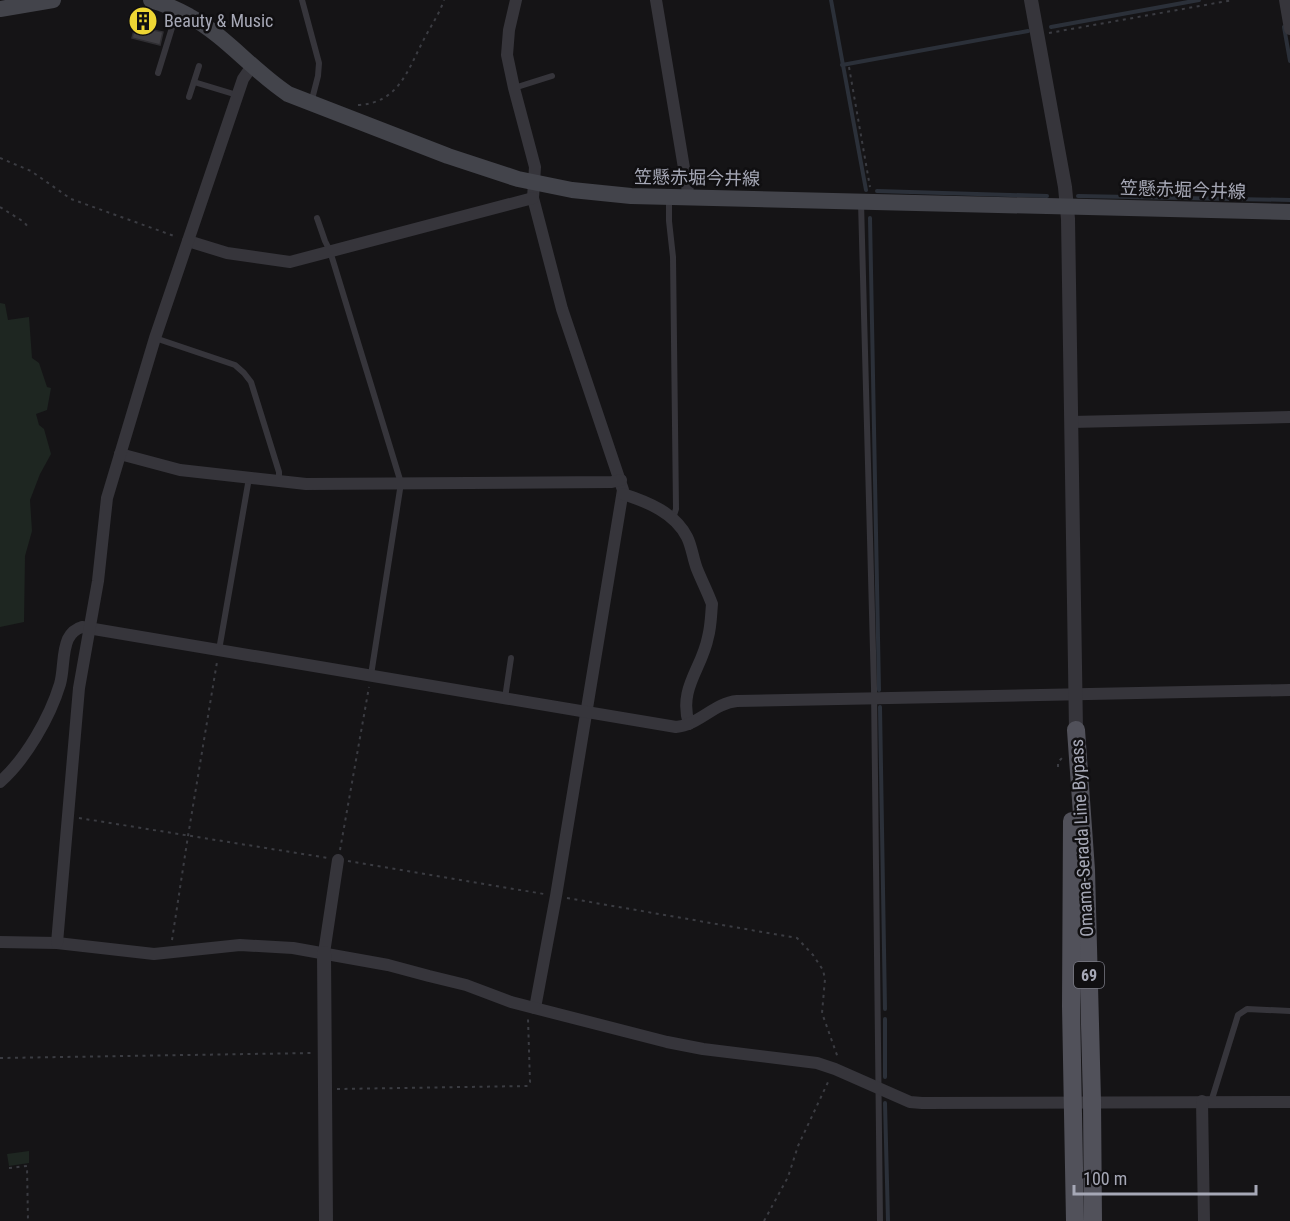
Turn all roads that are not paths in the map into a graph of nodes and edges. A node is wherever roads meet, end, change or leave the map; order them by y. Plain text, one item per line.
1 (53, 0) edge
2 (151, 0) edge
3 (302, 0) edge
4 (516, 0) edge
5 (656, 0) edge
6 (1031, 0) edge
7 (1285, 0) edge
8 (0, 9) edge
9 (179, 10) junction
10 (1290, 30) edge
11 (199, 66) dead end
12 (252, 66) junction
13 (158, 73) dead end
14 (552, 76) dead end
15 (194, 82) junction
16 (514, 88) junction
17 (238, 95) junction
18 (189, 97) dead end
19 (311, 104) junction
20 (533, 191) junction
21 (669, 197) junction
22 (689, 198) junction
23 (866, 201) junction
24 (1067, 206) junction
25 (1290, 212) edge
26 (318, 218) dead end
27 (188, 241) junction
28 (330, 251) junction
29 (155, 338) junction
30 (1290, 417) edge
31 (1071, 422) junction
32 (120, 454) junction
33 (250, 477) junction
34 (279, 480) junction
35 (621, 480) junction
36 (401, 483) junction
37 (623, 494) junction
38 (673, 518) junction
39 (88, 628) junction
40 (219, 650) junction
41 (511, 658) dead end
42 (371, 675) junction
43 (1290, 690) edge
44 (1077, 694) junction
45 (504, 698) junction
46 (873, 699) junction
47 (587, 711) junction
48 (688, 724) junction
49 (1076, 730) junction
50 (0, 782) edge
51 (338, 860) road end
52 (0, 942) edge
53 (57, 943) junction
54 (324, 953) junction
55 (532, 1008) junction
56 (1290, 1011) edge
57 (878, 1088) junction
58 (1092, 1101) junction
59 (1207, 1101) junction
60 (1073, 1102) junction
61 (1290, 1102) edge
62 (326, 1221) edge
63 (880, 1221) edge
64 (1075, 1221) edge
65 (1093, 1221) edge
66 (1204, 1221) edge

1 - 8 main road
2 - 9 main road, 笠懸赤堀今井線
3 - 19 lane
4 - 16 street
5 - 22 street
6 - 24 street
7 - 10 street
9 - 12 main road, 笠懸赤堀今井線
9 - 13 lane
11 - 15 lane
12 - 17 street
12 - 19 main road, 笠懸赤堀今井線
14 - 16 lane
15 - 17 lane
15 - 18 lane
16 - 20 street
17 - 27 street
19 - 20 main road, 笠懸赤堀今井線
20 - 21 main road, 笠懸赤堀今井線
20 - 28 street
20 - 35 street
21 - 22 main road, 笠懸赤堀今井線
21 - 38 lane
22 - 23 main road, 笠懸赤堀今井線
23 - 24 main road, 笠懸赤堀今井線
23 - 46 lane
24 - 25 main road, 笠懸赤堀今井線
24 - 31 street
26 - 28 lane
27 - 28 street
27 - 29 street
28 - 36 lane
29 - 32 street
29 - 34 lane
30 - 31 street
31 - 44 street
32 - 33 street
32 - 39 street
33 - 34 street
33 - 40 lane
34 - 36 street
35 - 36 street
35 - 37 street
36 - 42 lane
37 - 38 street
37 - 47 street
38 - 48 street
39 - 40 street
39 - 50 street
39 - 53 street
40 - 42 street
41 - 45 lane
42 - 45 street
43 - 44 street
44 - 46 street
44 - 49 street
45 - 47 street
46 - 48 street
46 - 57 lane
47 - 48 street
47 - 55 street
49 - 58 main road, Omama-Serada Line Bypass / 69
49 - 60 main road, Omama-Serada Line Bypass / 69
51 - 54 street
52 - 53 street
53 - 54 street
54 - 55 street
54 - 62 street
55 - 57 street
56 - 59 lane
57 - 60 street
57 - 63 lane
58 - 59 street
58 - 60 street
58 - 65 main road, Omama-Serada Line Bypass / 69
59 - 61 street
59 - 66 street
60 - 64 main road, Omama-Serada Line Bypass / 69

